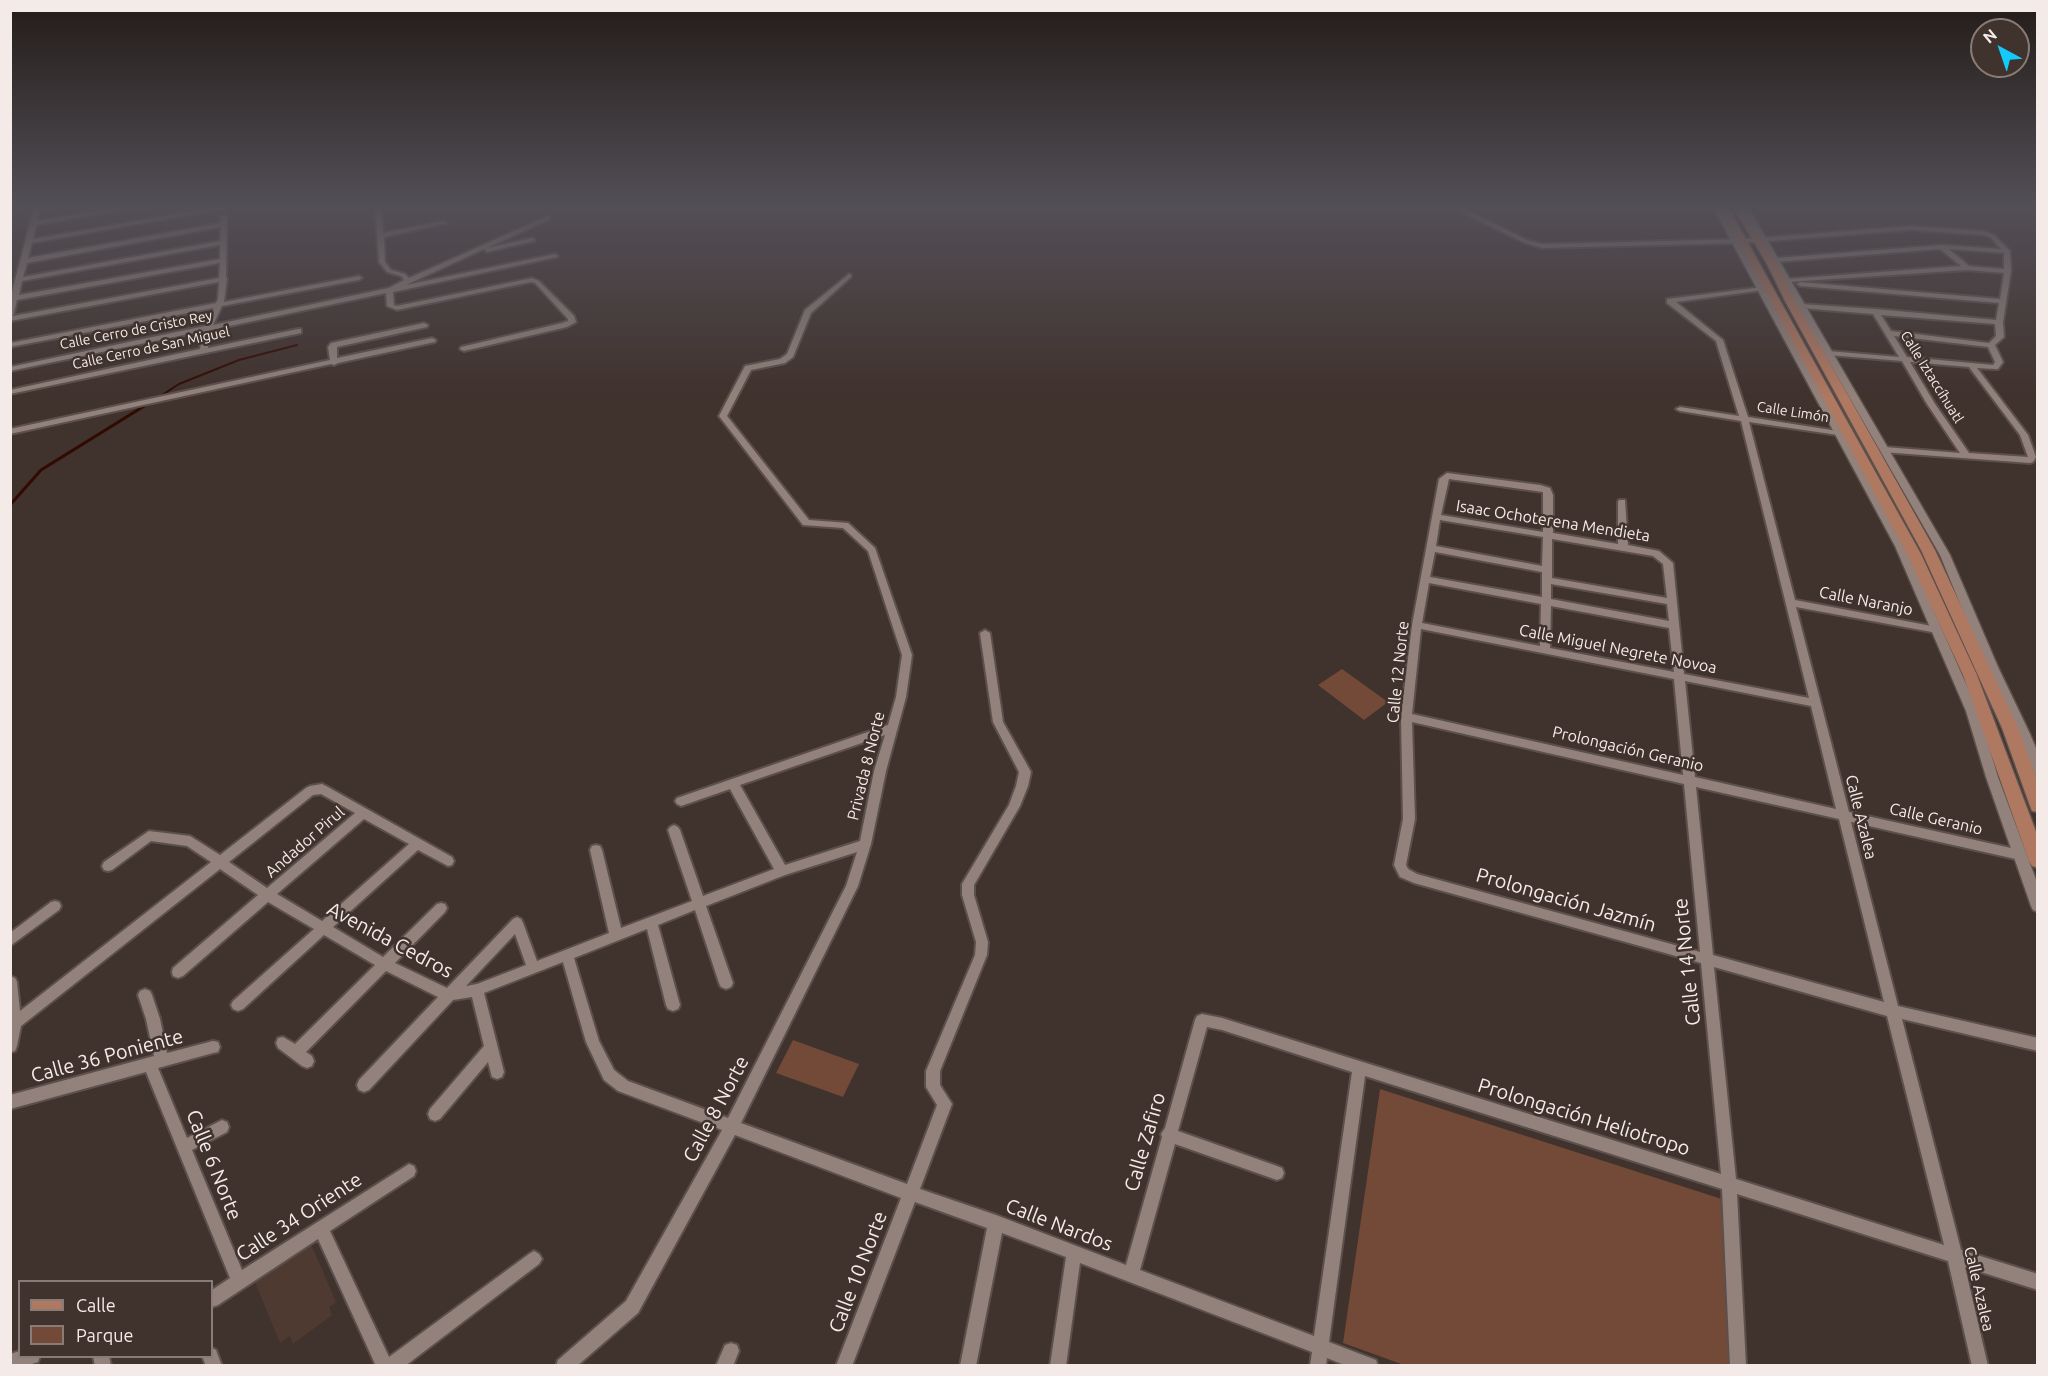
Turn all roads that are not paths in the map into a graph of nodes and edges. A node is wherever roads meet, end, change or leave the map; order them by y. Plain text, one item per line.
1 (23, 269) edge
2 (75, 269) edge
3 (174, 269) edge
4 (224, 269) edge
5 (388, 269) edge
6 (434, 269) edge
7 (492, 269) edge
8 (1757, 269) edge
9 (1765, 269) edge
10 (1767, 269) edge
11 (1781, 269) edge
12 (1952, 269) edge
13 (1984, 269) edge
14 (2008, 271) joint
15 (849, 276) dead end
16 (359, 278) dead end
17 (21, 279) junction
18 (224, 279) junction
19 (408, 281) junction
20 (1789, 282) junction
21 (1762, 289) junction
22 (389, 291) junction
23 (16, 298) junction
24 (2001, 301) junction
25 (222, 302) junction
26 (1801, 306) junction
27 (1875, 311) junction
28 (10, 317) edge
29 (1999, 322) junction
30 (424, 325) dead end
31 (207, 329) junction
32 (298, 332) dead end
33 (1888, 333) junction
34 (10, 340) edge
35 (432, 340) dead end
36 (10, 345) edge
37 (1991, 345) junction
38 (464, 349) dead end
39 (204, 351) junction
40 (1828, 353) junction
41 (1903, 358) junction
42 (333, 363) junction
43 (1972, 366) junction
44 (10, 369) edge
45 (10, 392) edge
46 (1680, 409) dead end
47 (1744, 418) junction
48 (10, 432) edge
49 (1838, 433) junction
50 (1885, 450) junction
51 (1967, 456) junction
52 (1622, 502) dead end
53 (1437, 517) junction
54 (1548, 535) junction
55 (1623, 547) junction
56 (1431, 548) junction
57 (1664, 557) joint
58 (1547, 575) junction
59 (1425, 579) junction
60 (1547, 601) junction
61 (1672, 602) junction
62 (1789, 602) junction
63 (1417, 625) junction
64 (1674, 625) junction
65 (1937, 630) junction
66 (985, 633) dead end
67 (1545, 650) junction
68 (1679, 676) junction
69 (1814, 703) junction
70 (1406, 717) junction
71 (892, 728) junction
72 (2037, 771) edge
73 (1689, 779) junction
74 (733, 784) junction
75 (681, 801) dead end
76 (2037, 806) edge
77 (363, 813) junction
78 (1843, 815) junction
79 (675, 830) dead end
80 (417, 844) junction
81 (865, 844) junction
82 (596, 850) dead end
83 (2020, 855) junction
84 (219, 861) junction
85 (448, 861) dead end
86 (2037, 861) edge
87 (108, 866) dead end
88 (782, 871) junction
89 (1404, 873) joint
90 (269, 896) junction
91 (700, 902) junction
92 (55, 906) dead end
93 (2037, 906) edge
94 (441, 908) dead end
95 (651, 922) junction
96 (325, 928) junction
97 (616, 935) junction
98 (10, 941) edge
99 (567, 955) junction
100 (1707, 959) junction
101 (384, 964) junction
102 (533, 968) junction
103 (178, 972) dead end
104 (10, 982) edge
105 (726, 983) dead end
106 (477, 990) junction
107 (448, 995) junction
108 (145, 996) dead end
109 (238, 1005) dead end
110 (673, 1005) dead end
111 (1893, 1011) junction
112 (1202, 1020) joint
113 (15, 1023) junction
114 (283, 1043) dead end
115 (2037, 1045) edge
116 (10, 1046) edge
117 (213, 1047) dead end
118 (490, 1049) junction
119 (156, 1063) junction
120 (1359, 1068) junction
121 (497, 1072) dead end
122 (364, 1084) dead end
123 (10, 1102) edge
124 (435, 1114) dead end
125 (732, 1126) junction
126 (222, 1127) dead end
127 (1168, 1134) junction
128 (184, 1147) junction
129 (409, 1171) dead end
130 (1277, 1173) dead end
131 (1729, 1183) junction
132 (912, 1194) junction
133 (996, 1223) junction
134 (321, 1228) junction
135 (1074, 1254) junction
136 (1954, 1254) junction
137 (534, 1258) dead end
138 (1131, 1275) junction
139 (240, 1281) junction
140 (2037, 1282) edge
141 (213, 1298) edge
142 (1321, 1347) junction
143 (25, 1358) edge
144 (10, 1362) edge
145 (385, 1365) edge
146 (391, 1365) edge
147 (564, 1365) edge
148 (844, 1365) edge
149 (968, 1365) edge
150 (1058, 1365) edge
151 (1318, 1365) edge
152 (1370, 1365) edge
153 (1738, 1365) edge
154 (1980, 1365) edge

1 - 17 street
2 - 17 street
3 - 23 street
4 - 18 street
5 - 19 street
6 - 19 street
7 - 22 street
8 - 21 street
9 - 86 main road
10 - 76 main road
11 - 20 street
12 - 20 street
13 - 14 street
14 - 24 street
15 - 71 street, Privada 8 Norte
16 - 25 street
17 - 23 street
18 - 25 street
18 - 28 street
19 - 22 street
20 - 24 street
20 - 26 street
21 - 47 street, Calle Azalea
21 - 49 street
22 - 31 street, Calle Cerro de Cristo Rey
22 - 38 street
23 - 28 street
24 - 29 street
25 - 31 street
25 - 34 street
25 - 36 street
26 - 27 street
26 - 40 street
27 - 29 street
27 - 33 street, Calle Iztaccíhuatl
29 - 37 street
30 - 42 street
31 - 39 street
31 - 44 street, Calle Cerro de Cristo Rey
32 - 39 street, Calle Cerro de San Miguel
33 - 37 street
33 - 41 street, Calle Iztaccíhuatl
35 - 42 street
37 - 43 street
39 - 45 street, Calle Cerro de San Miguel
40 - 41 street
40 - 50 street
41 - 43 street
41 - 51 street, Calle Iztaccíhuatl
42 - 48 street
43 - 51 street
46 - 47 street, Calle Limón
47 - 49 street, Calle Limón
47 - 62 street, Calle Azalea
49 - 65 street
50 - 51 street
50 - 72 street
52 - 55 street
53 - 54 street, Isaac Ochoterena Mendieta
53 - 54 street, Calle 12 Norte
53 - 56 street, Calle 12 Norte
54 - 55 street, Isaac Ochoterena Mendieta
54 - 58 street
55 - 57 street, Isaac Ochoterena Mendieta
56 - 58 street
56 - 59 street, Calle 12 Norte
57 - 61 street, Calle 14 Norte
58 - 60 street
58 - 61 street
59 - 60 street
59 - 63 street, Calle 12 Norte
60 - 64 street
60 - 67 street
61 - 64 street, Calle 14 Norte
62 - 65 street, Calle Naranjo
62 - 69 street, Calle Azalea
63 - 67 street, Calle Miguel Negrete Novoa
63 - 70 street, Calle 12 Norte
64 - 68 street, Calle 14 Norte
65 - 83 street
66 - 132 street, Calle 10 Norte
67 - 68 street, Calle Miguel Negrete Novoa
68 - 69 street, Calle Miguel Negrete Novoa
68 - 73 street, Calle 14 Norte
69 - 78 street, Calle Azalea
70 - 73 street, Prolongación Geranio
70 - 89 street, Calle 12 Norte
71 - 74 street
71 - 81 street, Privada 8 Norte
73 - 78 street, Prolongación Geranio
73 - 100 street, Calle 14 Norte
74 - 75 street
74 - 88 street
77 - 80 street
77 - 84 street
77 - 90 street, Andador Pirul
78 - 83 street, Calle Geranio
78 - 111 street, Calle Azalea
79 - 91 street
80 - 85 street
80 - 96 street
81 - 88 street, Avenida Cedros
81 - 125 street, Calle 8 Norte
82 - 97 street
83 - 93 street
84 - 87 street, Avenida Cedros
84 - 90 street, Avenida Cedros
84 - 113 street
88 - 91 street, Avenida Cedros
89 - 100 street, Prolongación Jazmín
90 - 96 street, Avenida Cedros
90 - 103 street, Andador Pirul
91 - 95 street, Avenida Cedros
91 - 105 street
92 - 98 street
94 - 101 street
95 - 97 street, Avenida Cedros
95 - 110 street
96 - 101 street, Avenida Cedros
96 - 109 street
97 - 99 street, Avenida Cedros
99 - 102 street, Avenida Cedros
99 - 125 street, Calle Nardos
100 - 111 street, Prolongación Jazmín
100 - 131 street, Calle 14 Norte
101 - 107 street, Avenida Cedros
101 - 114 street
102 - 106 street, Avenida Cedros
102 - 107 street
104 - 113 street
106 - 107 street, Avenida Cedros
106 - 118 street
107 - 122 street
108 - 119 street, Calle 6 Norte
111 - 115 street, Prolongación Jazmín
111 - 136 street, Calle Azalea
112 - 120 street, Prolongación Heliotropo
112 - 127 street, Calle Zafiro
113 - 116 street
117 - 119 street, Calle 36 Poniente
118 - 121 street
118 - 124 street
119 - 123 street, Calle 36 Poniente
119 - 128 street, Calle 6 Norte
120 - 131 street, Prolongación Heliotropo
120 - 142 street
125 - 132 street, Calle Nardos
125 - 147 street, Calle 8 Norte
126 - 128 street
127 - 130 street
127 - 138 street, Calle Zafiro
128 - 139 street, Calle 6 Norte
129 - 134 street, Calle 34 Oriente
131 - 136 street, Prolongación Heliotropo
131 - 153 street, Calle 14 Norte
132 - 133 street, Calle Nardos
132 - 148 street, Calle 10 Norte
133 - 135 street, Calle Nardos
133 - 149 street
134 - 139 street, Calle 34 Oriente
134 - 145 street
135 - 138 street, Calle Nardos
135 - 150 street
136 - 140 street, Prolongación Heliotropo
136 - 154 street, Calle Azalea
137 - 146 street
138 - 142 street, Calle Nardos
139 - 141 street, Calle 34 Oriente
142 - 151 street
142 - 152 street, Calle Nardos
143 - 144 street

